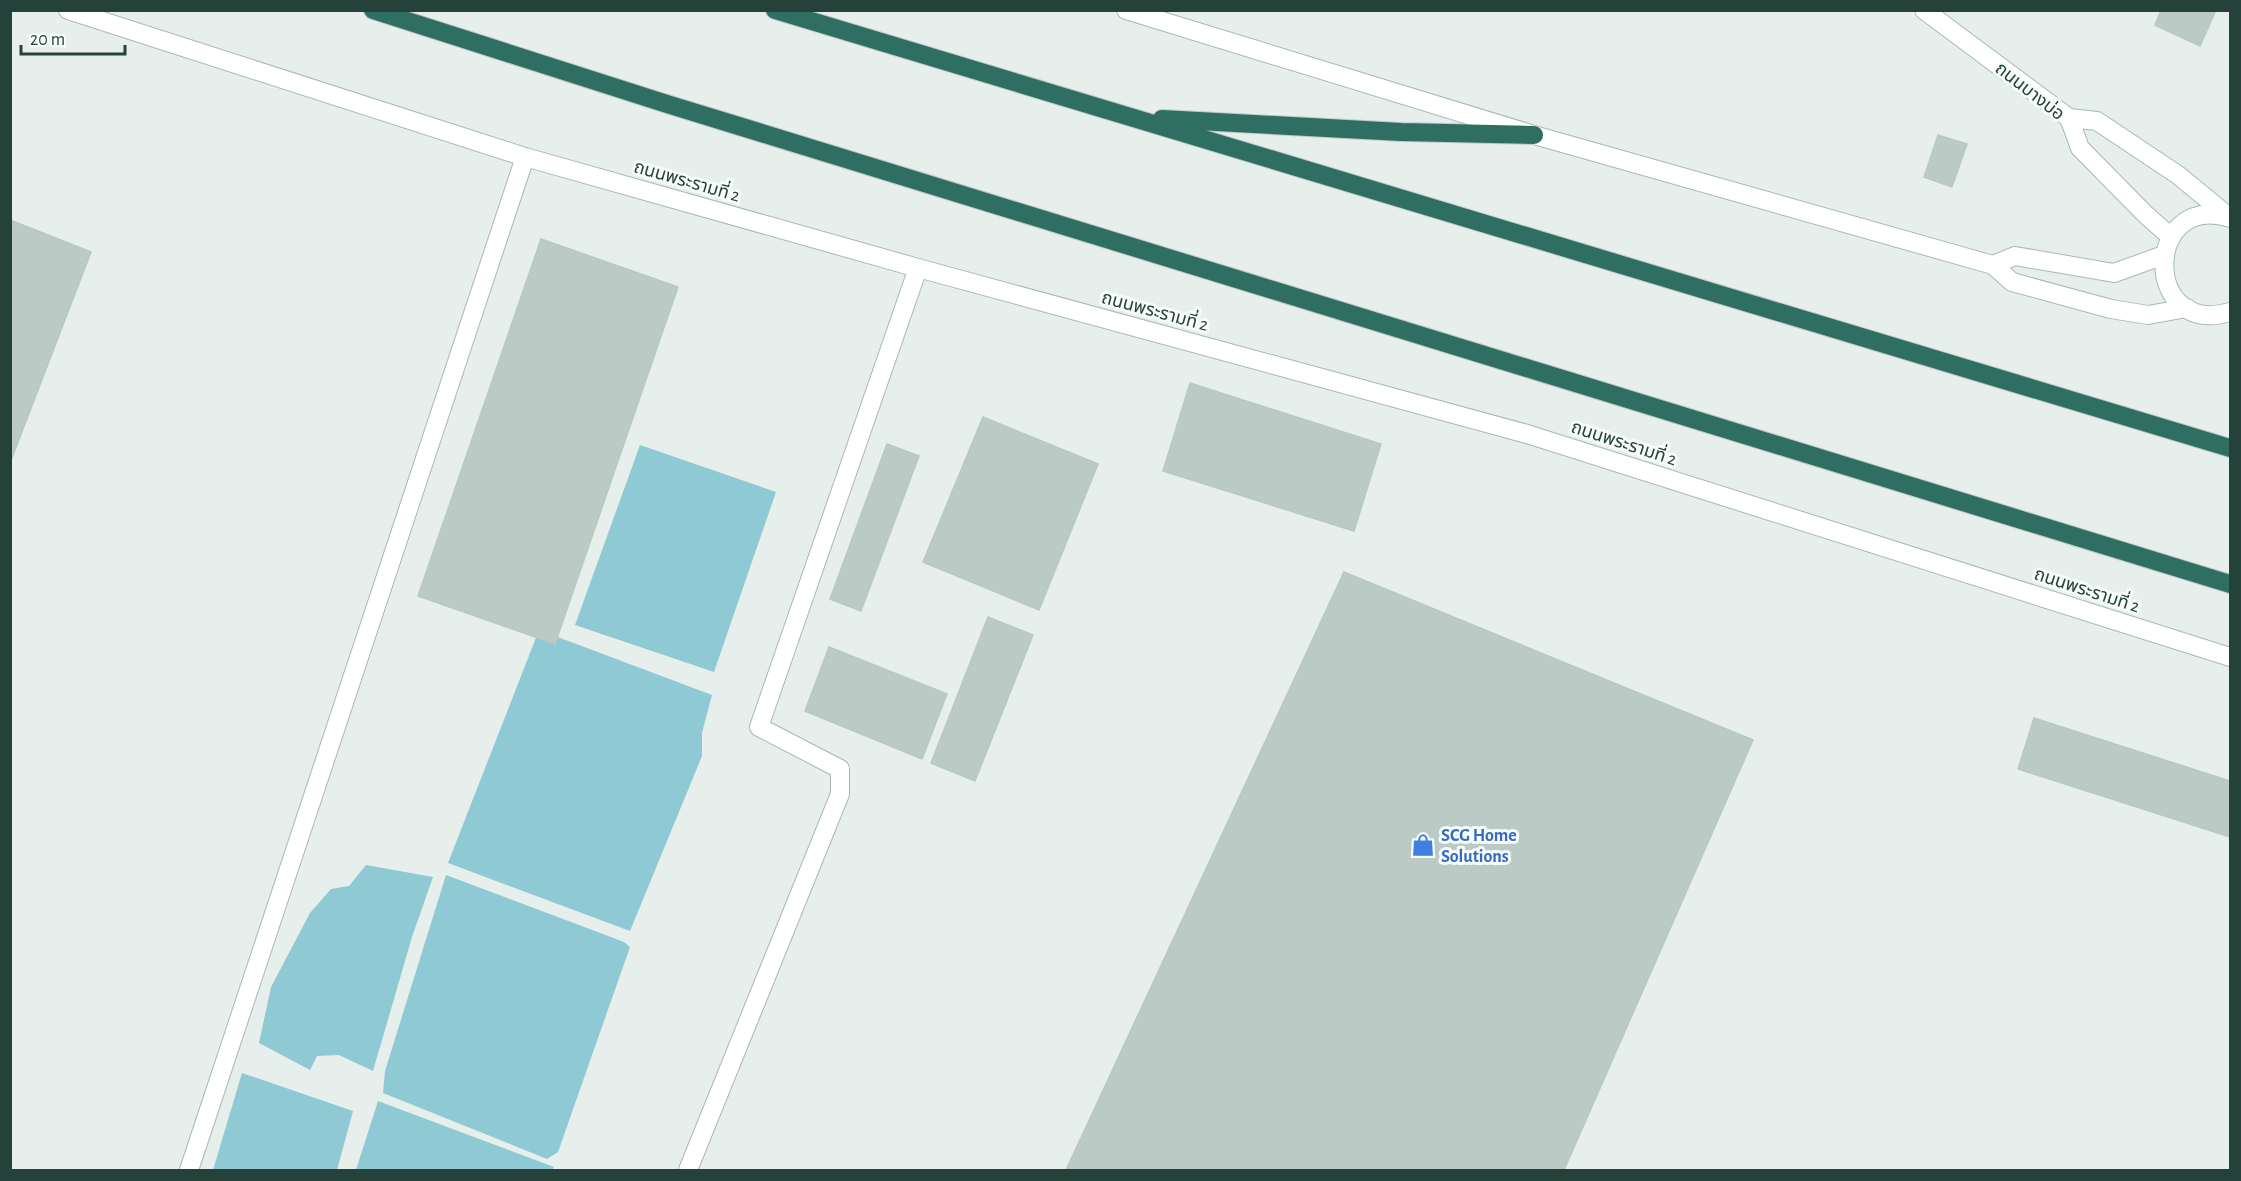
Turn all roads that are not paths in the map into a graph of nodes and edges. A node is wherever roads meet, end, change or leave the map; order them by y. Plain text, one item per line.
1 (68, 10) edge
2 (373, 10) edge
3 (775, 10) edge
4 (1126, 10) edge
5 (1924, 10) edge
6 (1133, 117) junction
7 (2068, 118) junction
8 (1534, 135) junction
9 (525, 157) junction
10 (2230, 218) edge
11 (2171, 237) junction
12 (2164, 255) junction
13 (1993, 265) junction
14 (918, 268) junction
15 (2187, 308) junction
16 (2230, 312) edge
17 (2230, 448) edge
18 (2230, 584) edge
19 (2230, 657) edge
20 (189, 1170) edge
21 (688, 1170) edge

1 - 9 main road, ถนนพระรามที่ 2
2 - 18 highway
3 - 6 highway
4 - 8 main road
5 - 7 main road, ถนนบางบ่อ
6 - 8 highway
6 - 17 highway
7 - 10 main road
7 - 11 main road, ถนนบางบ่อ
8 - 13 main road
9 - 14 main road, ถนนพระรามที่ 2
9 - 20 main road
10 - 11 main road
11 - 12 main road
12 - 13 main road
12 - 15 main road
13 - 15 main road
14 - 19 main road, ถนนพระรามที่ 2
14 - 21 main road
15 - 16 main road

